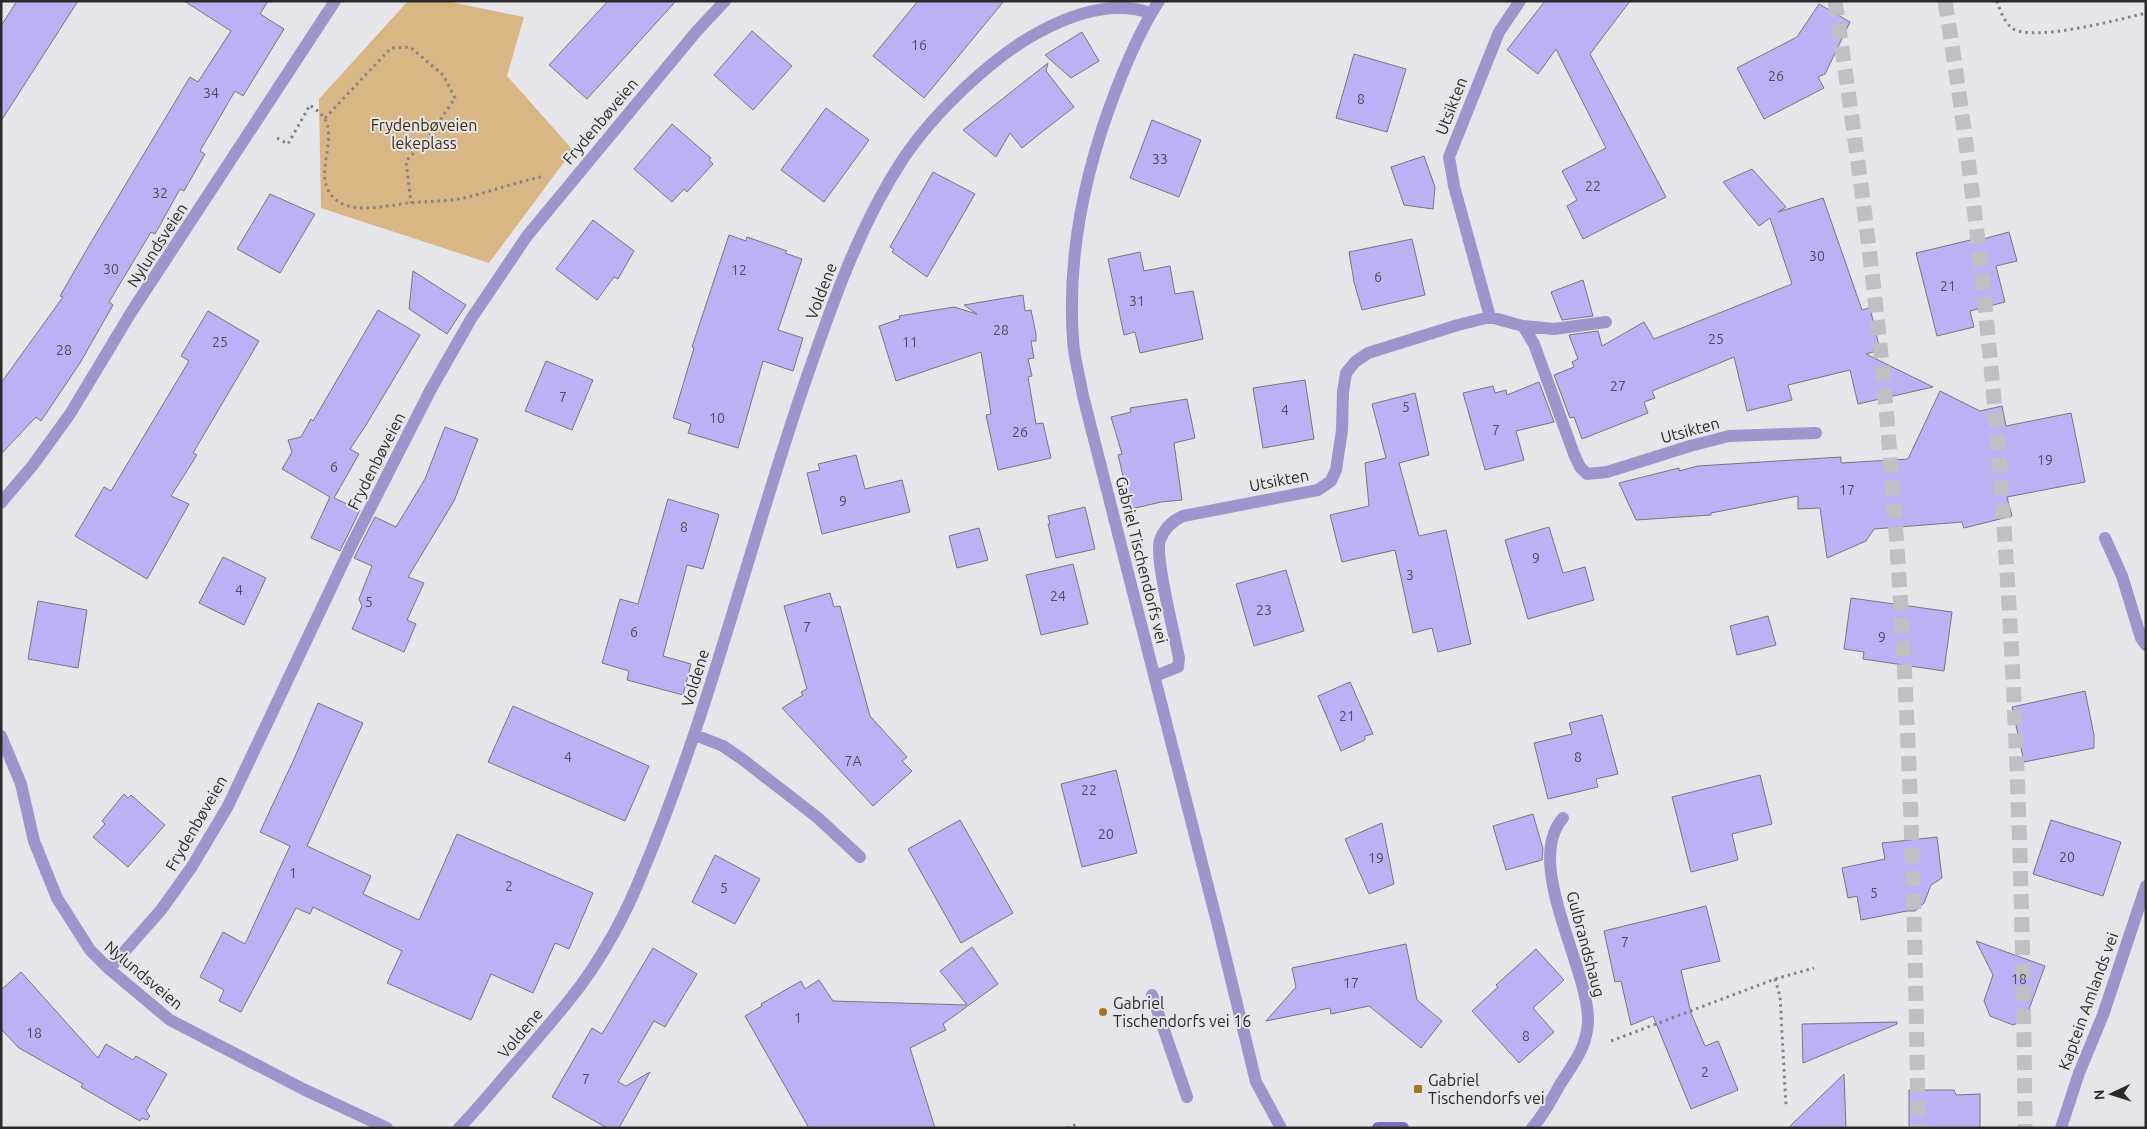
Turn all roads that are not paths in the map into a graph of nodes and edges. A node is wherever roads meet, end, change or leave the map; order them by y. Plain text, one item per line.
1 (335, 1) edge
2 (725, 1) edge
3 (1159, 1) edge
4 (1520, 1) edge
5 (1151, 13) junction
6 (1490, 317) junction
7 (1606, 322) dead end
8 (1523, 326) junction
9 (1816, 433) dead end
10 (1, 503) edge
11 (2105, 538) dead end
12 (2146, 645) edge
13 (1154, 676) junction
14 (695, 735) junction
15 (1, 736) edge
16 (1563, 818) dead end
17 (860, 857) dead end
18 (2146, 886) edge
19 (109, 969) junction
20 (1152, 996) dead end
21 (1186, 1096) dead end
22 (387, 1128) edge
23 (459, 1128) edge
24 (1281, 1128) edge
25 (1378, 1128) edge
26 (1402, 1128) edge
27 (1532, 1128) edge
28 (2061, 1128) edge

1 - 10 street, Nylundsveien
2 - 19 street, Frydenbøveien
3 - 5 street, Gabriel Tischendorfs vei
4 - 6 street, Utsikten
5 - 13 street, Gabriel Tischendorfs vei
5 - 14 street, Voldene
6 - 8 street, Utsikten
6 - 13 street, Utsikten
7 - 8 street, Utsikten
8 - 9 street, Utsikten
11 - 12 street
13 - 24 street, Gabriel Tischendorfs vei
14 - 17 street
14 - 23 street, Voldene
15 - 19 street, Nylundsveien
16 - 27 street, Gulbrandshaug
18 - 28 street, Kaptein Amlands vei
19 - 22 street, Nylundsveien
20 - 21 street
25 - 26 main road

